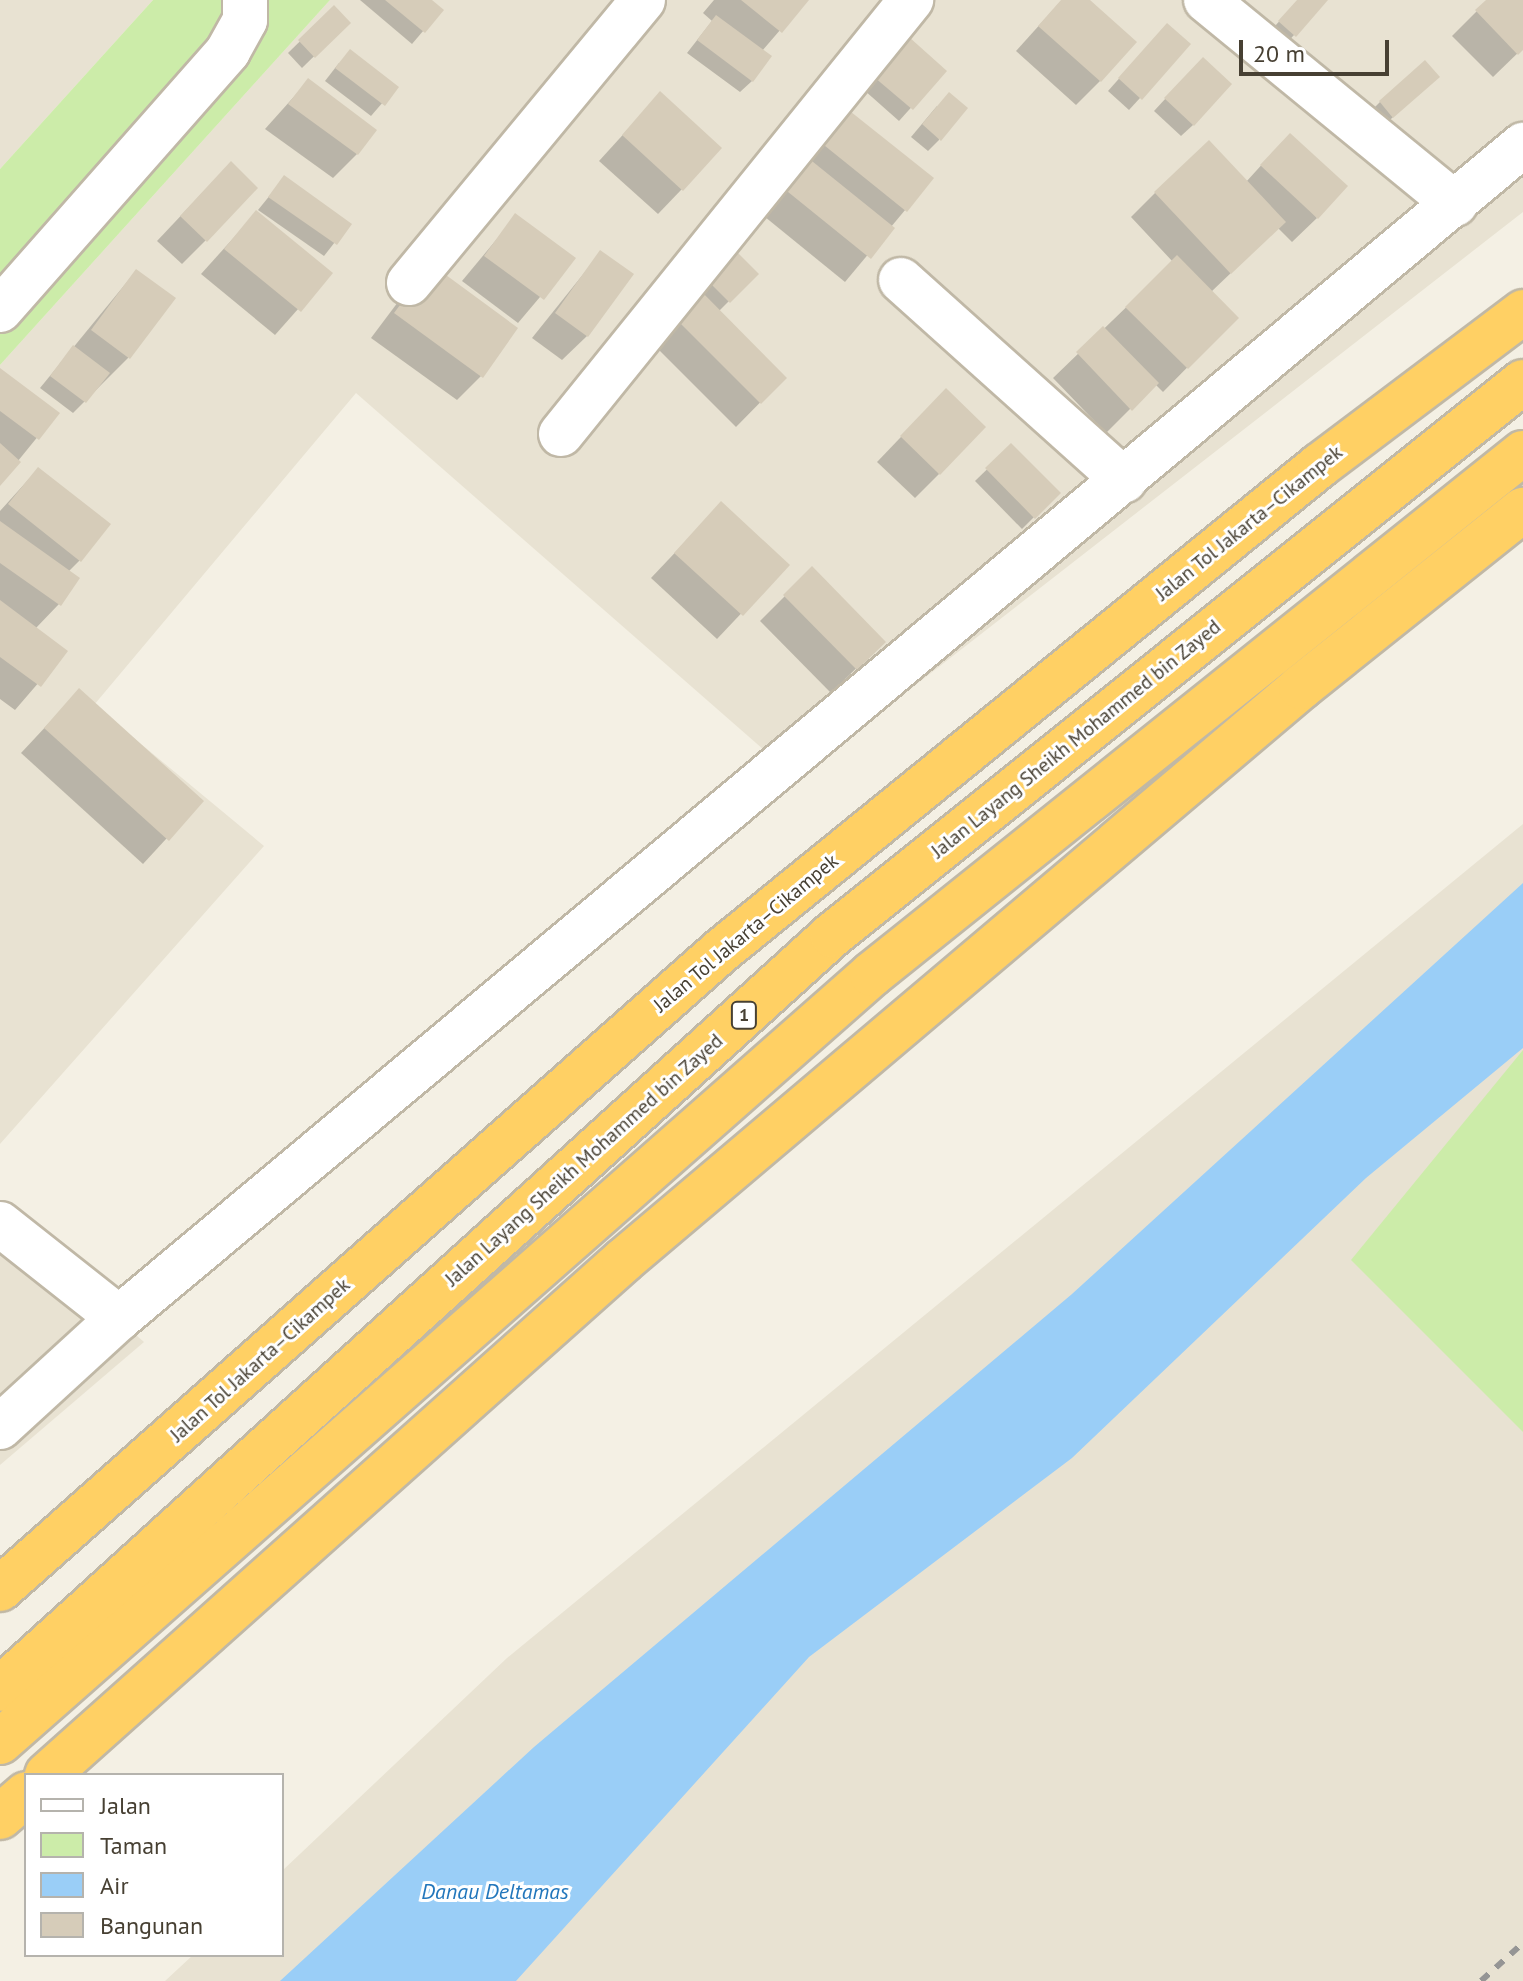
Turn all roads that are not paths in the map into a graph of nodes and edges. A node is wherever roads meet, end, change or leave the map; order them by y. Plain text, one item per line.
1 (245, 0) edge
2 (643, 0) edge
3 (911, 0) edge
4 (1206, 0) edge
5 (1523, 145) edge
6 (1455, 204) junction
7 (901, 280) dead end
8 (409, 283) dead end
9 (0, 310) edge
10 (1523, 312) edge
11 (1523, 382) edge
12 (561, 434) dead end
13 (1523, 453) edge
14 (1124, 480) junction
15 (1523, 510) edge
16 (0, 1224) edge
17 (119, 1318) junction
18 (0, 1427) edge
19 (0, 1589) edge
20 (0, 1689) edge
21 (0, 1742) edge
22 (49, 1773) edge
23 (24, 1796) edge
24 (0, 1817) edge

1 - 9 street
2 - 8 street
3 - 12 street
4 - 6 street
5 - 6 street
6 - 14 street
7 - 14 street
10 - 19 highway, Jalan Tol Jakarta–Cikampek
11 - 20 highway, Jalan Layang Sheikh Mohammed bin Zayed / 1
13 - 21 highway
14 - 17 street
15 - 22 highway
16 - 17 street
17 - 18 street
23 - 24 highway

